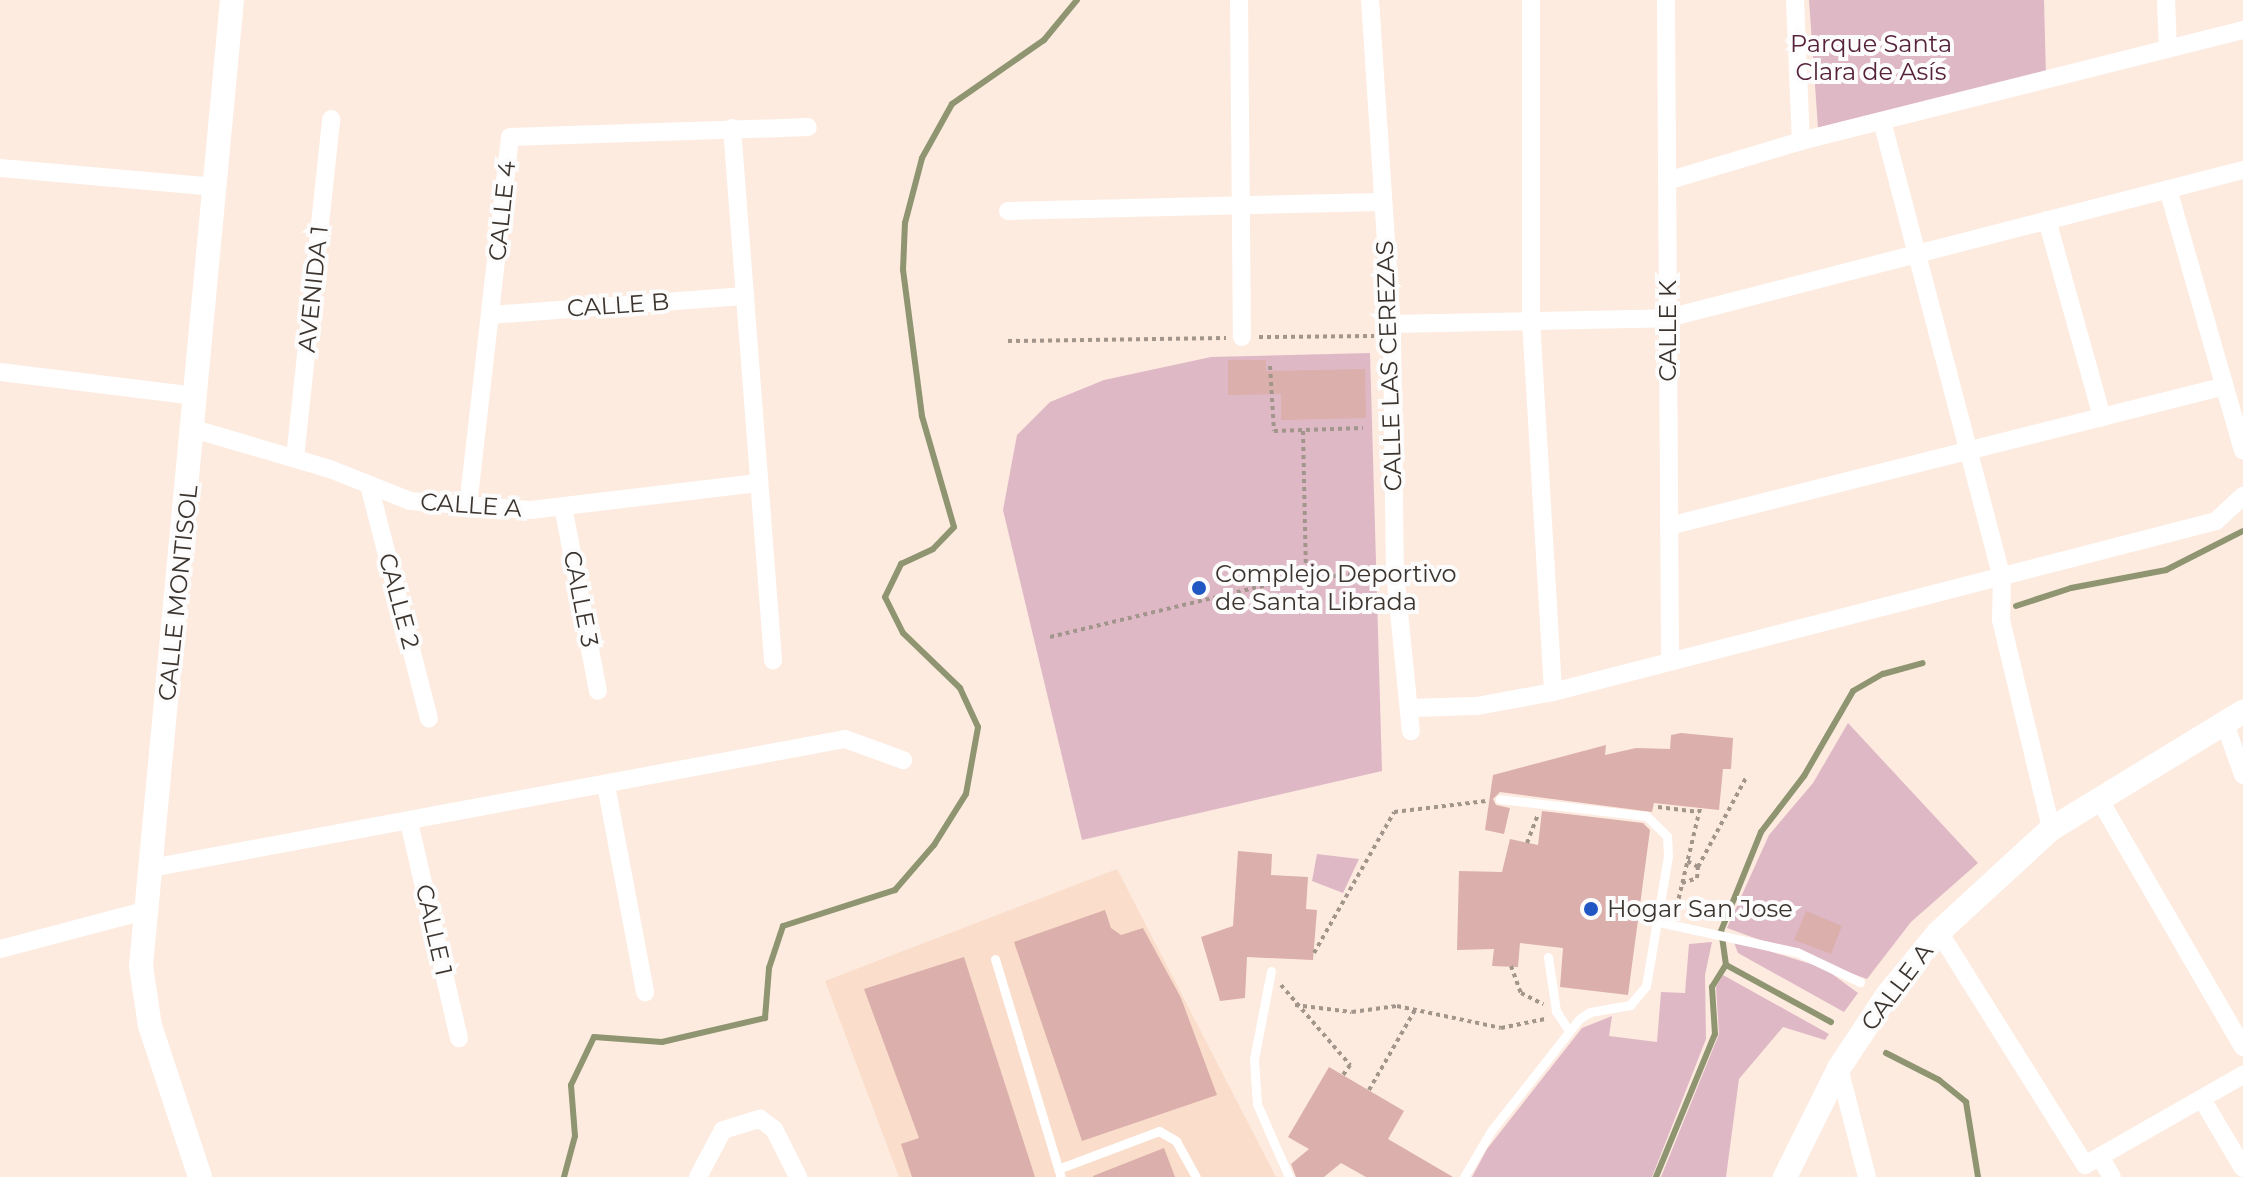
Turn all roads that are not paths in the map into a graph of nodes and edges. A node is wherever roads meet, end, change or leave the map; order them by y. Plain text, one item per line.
1 (232, 0) edge
2 (1239, 0) edge
3 (1370, 0) edge
4 (1531, 0) edge
5 (1666, 0) edge
6 (1795, 0) edge
7 (2166, 0) edge
8 (2243, 30) edge
9 (2168, 49) junction
10 (331, 119) dead end
11 (1882, 121) junction
12 (808, 127) dead end
13 (732, 128) junction
14 (1801, 141) junction
15 (0, 168) edge
16 (2243, 170) edge
17 (1667, 181) junction
18 (216, 187) junction
19 (2168, 189) junction
20 (1381, 202) junction
21 (1243, 204) junction
22 (1008, 211) dead end
23 (2047, 220) junction
24 (1919, 253) junction
25 (745, 296) junction
26 (491, 315) junction
27 (1668, 318) junction
28 (1531, 320) junction
29 (1391, 330) junction
30 (1242, 337) road end
31 (0, 372) edge
32 (2225, 386) junction
33 (196, 396) junction
34 (2102, 417) junction
35 (194, 429) junction
36 (1969, 449) junction
37 (2243, 450) edge
38 (295, 458) junction
39 (759, 483) junction
40 (369, 485) junction
41 (2243, 496) edge
42 (468, 506) junction
43 (563, 506) junction
44 (1669, 526) junction
45 (2002, 577) junction
46 (773, 660) dead end
47 (1670, 661) junction
48 (598, 691) dead end
49 (1553, 692) junction
50 (1410, 708) junction
51 (2234, 716) edge
52 (429, 718) dead end
53 (1411, 731) dead end
54 (903, 760) dead end
55 (2243, 775) edge
56 (606, 785) junction
57 (2098, 797) junction
58 (1500, 799) road end
59 (409, 822) junction
60 (2051, 829) junction
61 (151, 868) junction
62 (144, 911) junction
63 (1659, 922) junction
64 (1939, 932) junction
65 (0, 949) edge
66 (1548, 957) dead end
67 (995, 959) dead end
68 (1271, 971) road end
69 (1860, 982) dead end
70 (645, 992) dead end
71 (1569, 1031) junction
72 (459, 1038) dead end
73 (2243, 1047) edge
74 (1839, 1068) junction
75 (2243, 1075) edge
76 (2202, 1099) junction
77 (2100, 1157) junction
78 (2243, 1168) edge
79 (1060, 1173) edge
80 (200, 1177) edge
81 (698, 1177) edge
82 (798, 1177) edge
83 (1196, 1177) edge
84 (1289, 1177) edge
85 (1464, 1177) edge
86 (1785, 1177) edge
87 (1867, 1177) edge
88 (2112, 1177) edge

1 - 18 street, CALLE MONTISOL
2 - 21 street
3 - 20 street, CALLE LAS CEREZAS
4 - 28 street
5 - 17 street, CALLE K
6 - 14 street
7 - 9 street
8 - 9 street
9 - 11 street
10 - 38 street, AVENIDA 1
11 - 14 street
11 - 24 street
12 - 13 street, CALLE 4
13 - 25 street
13 - 26 street, CALLE 4
14 - 17 street
15 - 18 street
16 - 19 street
17 - 27 street, CALLE K
18 - 33 street, CALLE MONTISOL
19 - 23 street
19 - 32 street
20 - 21 street
20 - 29 street, CALLE LAS CEREZAS
21 - 22 street
21 - 30 street
23 - 24 street
23 - 34 street
24 - 27 street
24 - 36 street
25 - 26 street, CALLE B
25 - 39 street
26 - 42 street, CALLE 4
27 - 28 street
27 - 44 street, CALLE K
28 - 29 street
28 - 49 street
29 - 50 street, CALLE LAS CEREZAS
31 - 33 street
32 - 34 street
32 - 37 street
33 - 35 street, CALLE MONTISOL
34 - 36 street
35 - 38 street, CALLE A
35 - 61 street, CALLE MONTISOL
36 - 44 street
36 - 45 street
38 - 40 street, CALLE A
39 - 43 street, CALLE A
39 - 46 street
40 - 42 street, CALLE A
40 - 52 street, CALLE 2
41 - 45 street
42 - 43 street, CALLE A
43 - 48 street, CALLE 3
44 - 47 street, CALLE K
45 - 47 street
45 - 60 street
47 - 49 street
49 - 50 street
50 - 53 street, CALLE LAS CEREZAS
51 - 55 street
51 - 57 street, CALLE A
54 - 56 street
56 - 59 street
56 - 70 street
57 - 60 street, CALLE A
57 - 73 street
58 - 63 lane
59 - 61 street
59 - 72 street, CALLE 1
60 - 64 street, CALLE A
61 - 62 street, CALLE MONTISOL
62 - 65 street
62 - 80 street, CALLE MONTISOL
63 - 69 lane
63 - 71 lane
64 - 74 street, CALLE A
64 - 77 street
66 - 71 lane
67 - 79 lane
68 - 84 lane
71 - 85 lane
74 - 86 street, CALLE A
74 - 87 street
75 - 76 street
76 - 77 street
76 - 78 street
77 - 88 street
79 - 83 lane
81 - 82 street

